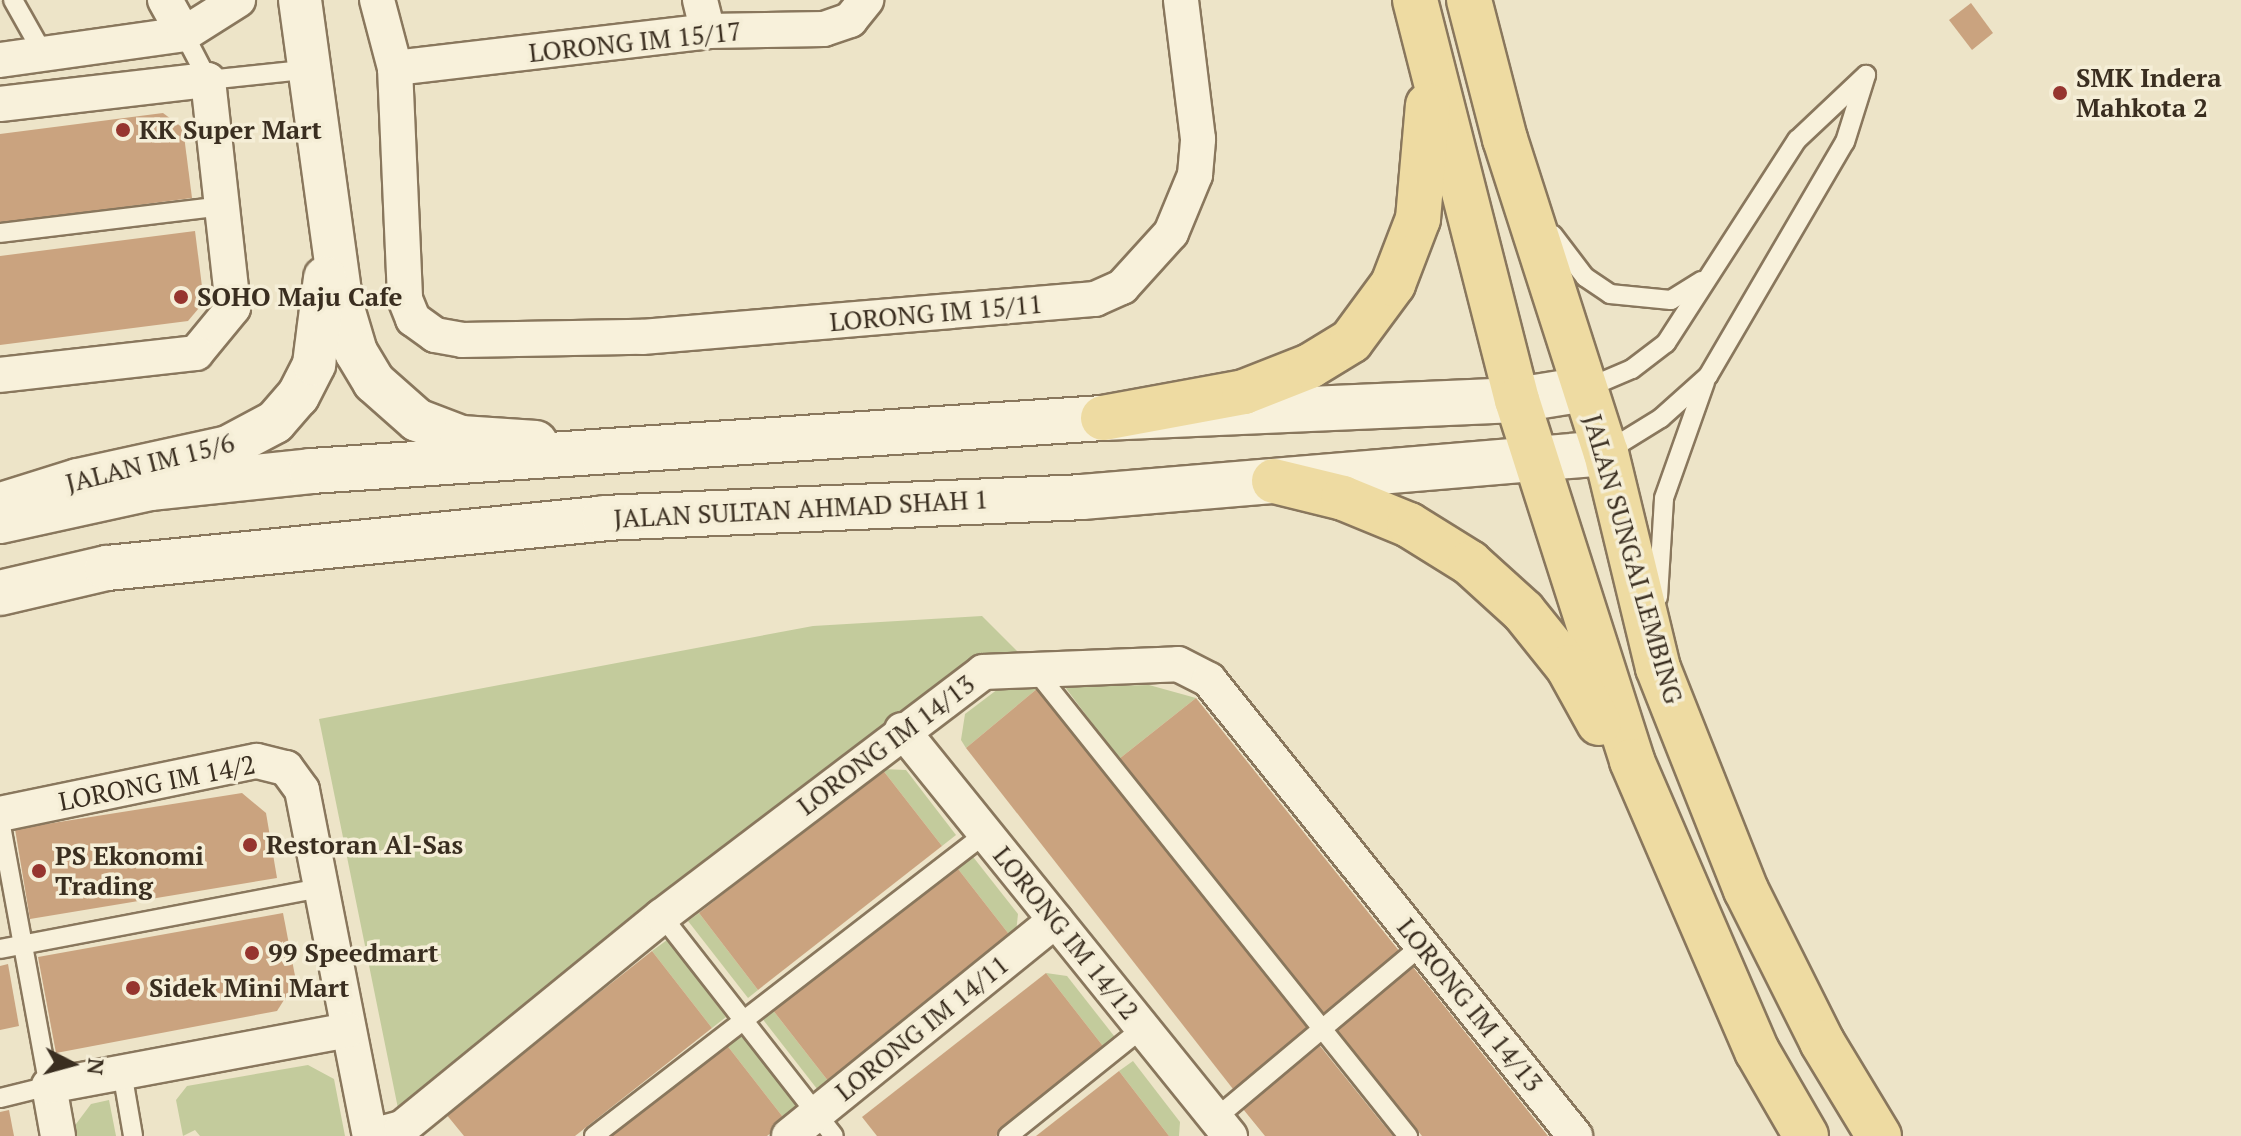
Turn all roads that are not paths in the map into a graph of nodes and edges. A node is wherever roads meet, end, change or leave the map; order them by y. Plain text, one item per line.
1 (13, 0) edge
2 (165, 0) edge
3 (238, 0) edge
4 (300, 0) edge
5 (377, 0) edge
6 (866, 0) edge
7 (1181, 0) edge
8 (1415, 0) edge
9 (1469, 0) edge
10 (704, 16) edge
11 (184, 34) junction
12 (44, 55) junction
13 (0, 60) edge
14 (395, 68) junction
15 (312, 69) junction
16 (1431, 71) junction
17 (208, 80) junction
18 (0, 104) edge
19 (1505, 139) junction
20 (222, 206) junction
21 (329, 221) junction
22 (0, 233) edge
23 (1704, 279) junction
24 (0, 375) edge
25 (1708, 376) junction
26 (1585, 389) junction
27 (1517, 400) junction
28 (1103, 418) junction
29 (633, 448) junction
30 (1606, 453) junction
31 (1534, 457) junction
32 (1274, 481) junction
33 (0, 505) edge
34 (0, 521) edge
35 (0, 593) edge
36 (1034, 668) junction
37 (1658, 668) junction
38 (902, 730) junction
39 (1632, 761) junction
40 (0, 817) edge
41 (986, 833) junction
42 (321, 888) junction
43 (662, 916) junction
44 (1056, 920) junction
45 (23, 944) junction
46 (1422, 945) junction
47 (0, 949) edge
48 (742, 1017) junction
49 (1143, 1028) junction
50 (348, 1030) junction
51 (1322, 1030) junction
52 (122, 1072) junction
53 (49, 1086) junction
54 (0, 1098) edge
55 (825, 1125) edge
56 (1223, 1127) edge
57 (388, 1134) edge
58 (58, 1136) edge
59 (133, 1136) edge
60 (594, 1136) edge
61 (789, 1136) edge
62 (1008, 1136) edge
63 (1408, 1136) edge
64 (1575, 1136) edge
65 (1806, 1136) edge
66 (1879, 1136) edge

1 - 12 lane
2 - 11 street
3 - 11 street
4 - 15 street, JALAN IM 15/6
5 - 14 street
6 - 10 street, LORONG IM 15/17
7 - 14 street, LORONG IM 15/11
8 - 16 main road
9 - 19 main road, JALAN SUNGAI LEMBING
10 - 14 street, LORONG IM 15/17
11 - 12 street
11 - 17 lane
12 - 13 street
15 - 17 lane
15 - 21 street, JALAN IM 15/6
16 - 27 main road
16 - 28 main road
17 - 18 street
17 - 20 street
19 - 23 lane
19 - 26 main road, JALAN SUNGAI LEMBING
20 - 22 lane
20 - 24 street
21 - 29 street, JALAN IM 15/6
21 - 33 street, JALAN IM 15/6
23 - 25 lane
23 - 26 lane
25 - 30 lane
25 - 37 lane
26 - 27 main road
26 - 30 main road, JALAN SUNGAI LEMBING
27 - 28 main road
27 - 31 main road
28 - 29 main road
29 - 34 main road
30 - 31 main road, JALAN SULTAN AHMAD SHAH 1
30 - 37 main road, JALAN SUNGAI LEMBING
31 - 32 main road, JALAN SULTAN AHMAD SHAH 1
31 - 39 main road
32 - 35 main road, JALAN SULTAN AHMAD SHAH 1
32 - 39 main road
36 - 38 street, LORONG IM 14/13
36 - 46 street, LORONG IM 14/13
36 - 51 lane
37 - 66 main road, JALAN SUNGAI LEMBING
38 - 41 street, LORONG IM 14/12
38 - 43 street, LORONG IM 14/13
39 - 65 main road
40 - 42 street, LORONG IM 14/2
40 - 45 lane
41 - 44 street, LORONG IM 14/12
41 - 48 lane
42 - 45 lane
42 - 50 street
43 - 48 lane
43 - 57 street, LORONG IM 14/13
44 - 49 street, LORONG IM 14/12
44 - 55 street, LORONG IM 14/11
45 - 47 lane
45 - 53 lane
46 - 51 lane
46 - 64 street, LORONG IM 14/13
48 - 55 lane
48 - 60 lane
49 - 56 street, LORONG IM 14/12
49 - 62 lane
50 - 52 street
50 - 57 street
51 - 56 lane
51 - 63 lane
52 - 53 street
52 - 59 lane
53 - 54 lane
53 - 58 street
55 - 61 street, LORONG IM 14/11

